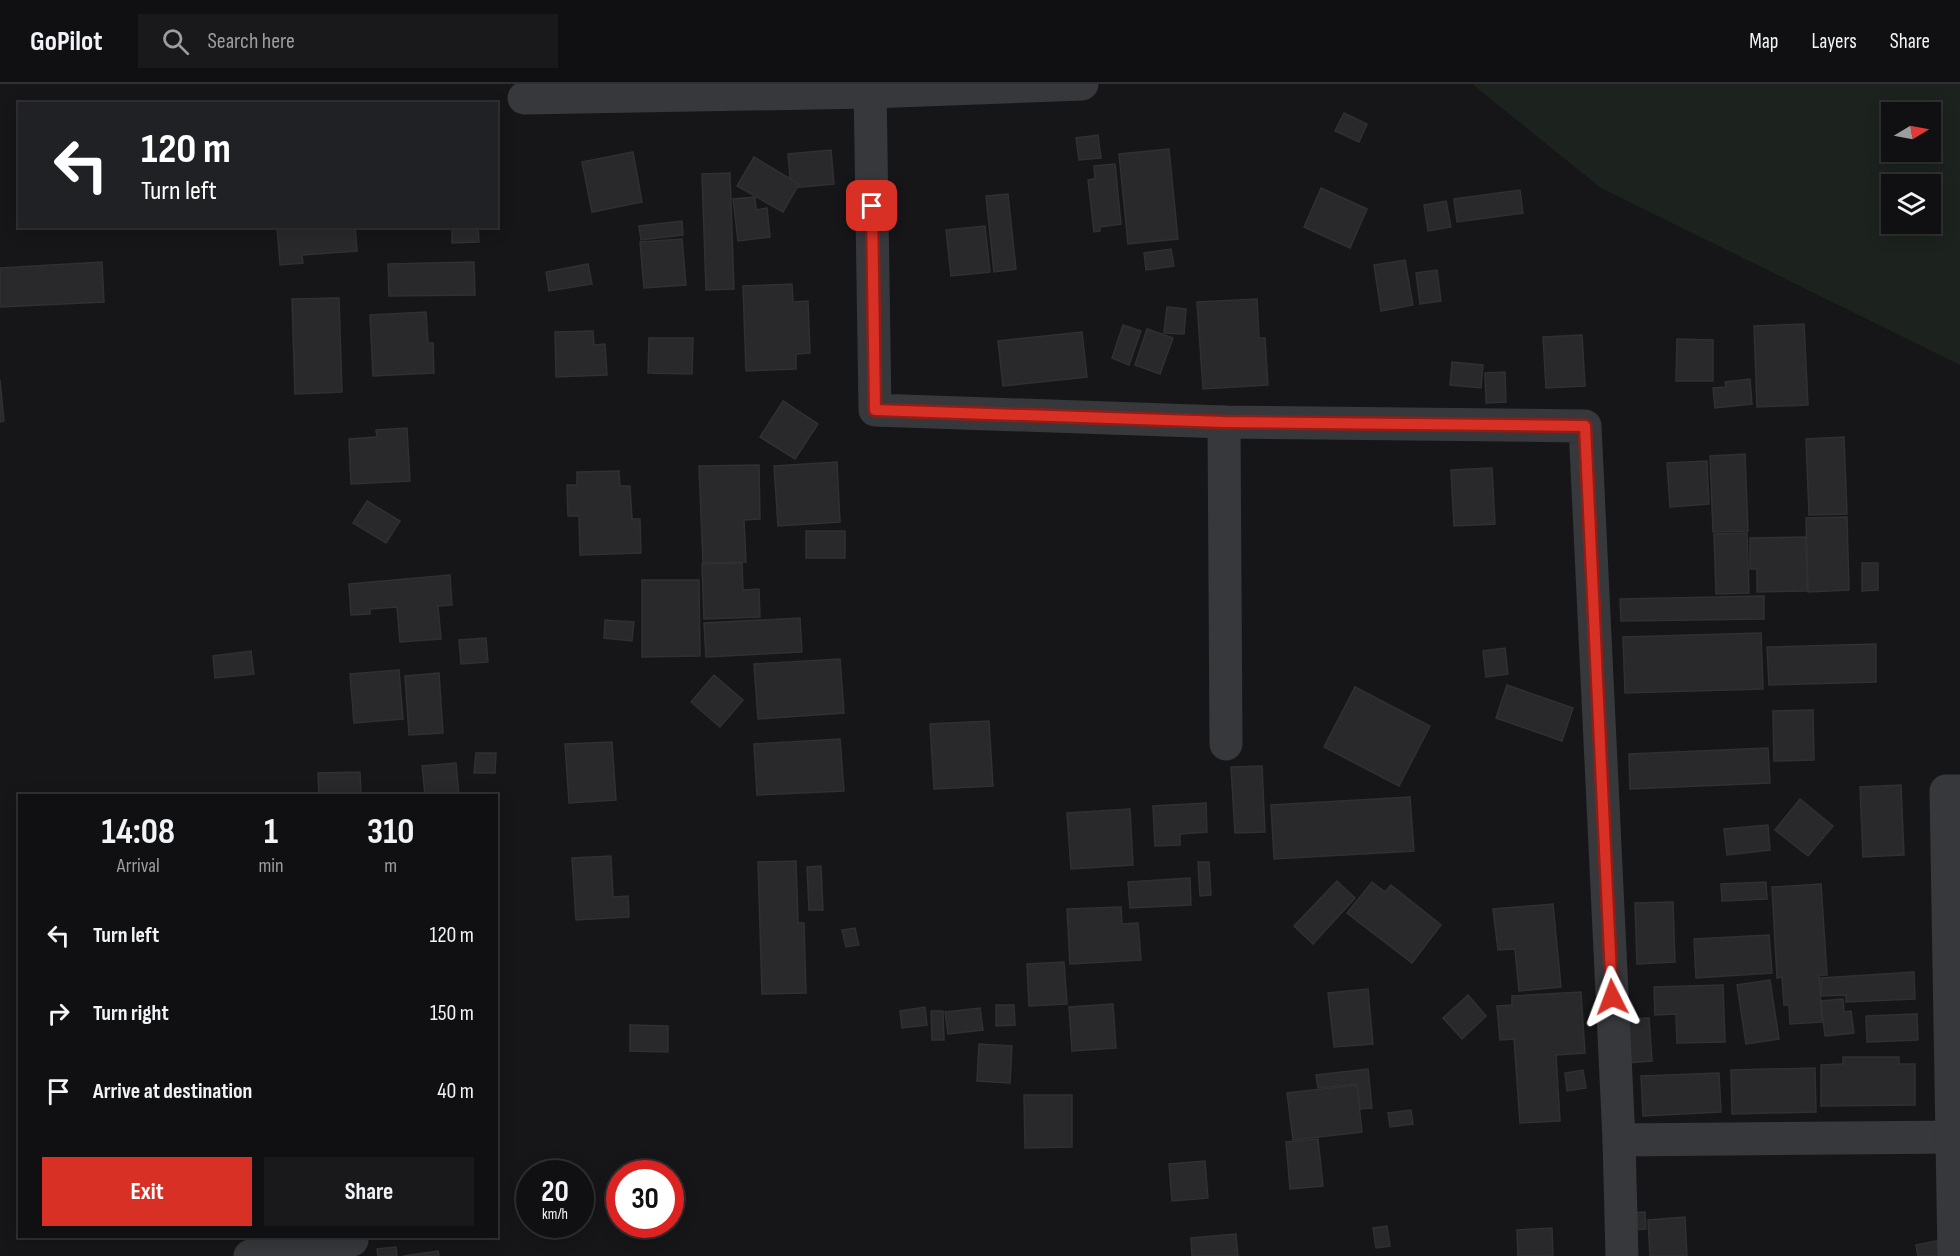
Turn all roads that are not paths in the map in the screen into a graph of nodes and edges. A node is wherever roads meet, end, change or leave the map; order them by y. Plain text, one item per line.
1 (1082, 84) edge
2 (870, 88) edge
3 (524, 98) dead end
4 (1224, 422) junction
5 (1226, 744) dead end
6 (1960, 791) edge
7 (1957, 1137) edge
8 (1619, 1140) junction
9 (352, 1240) dead end
10 (250, 1256) edge
11 (1622, 1256) edge
12 (1954, 1256) edge

1 - 2 street
2 - 3 street
2 - 4 street
4 - 5 street
4 - 8 street
6 - 7 street
7 - 8 street
7 - 12 street
8 - 11 street
9 - 10 street

